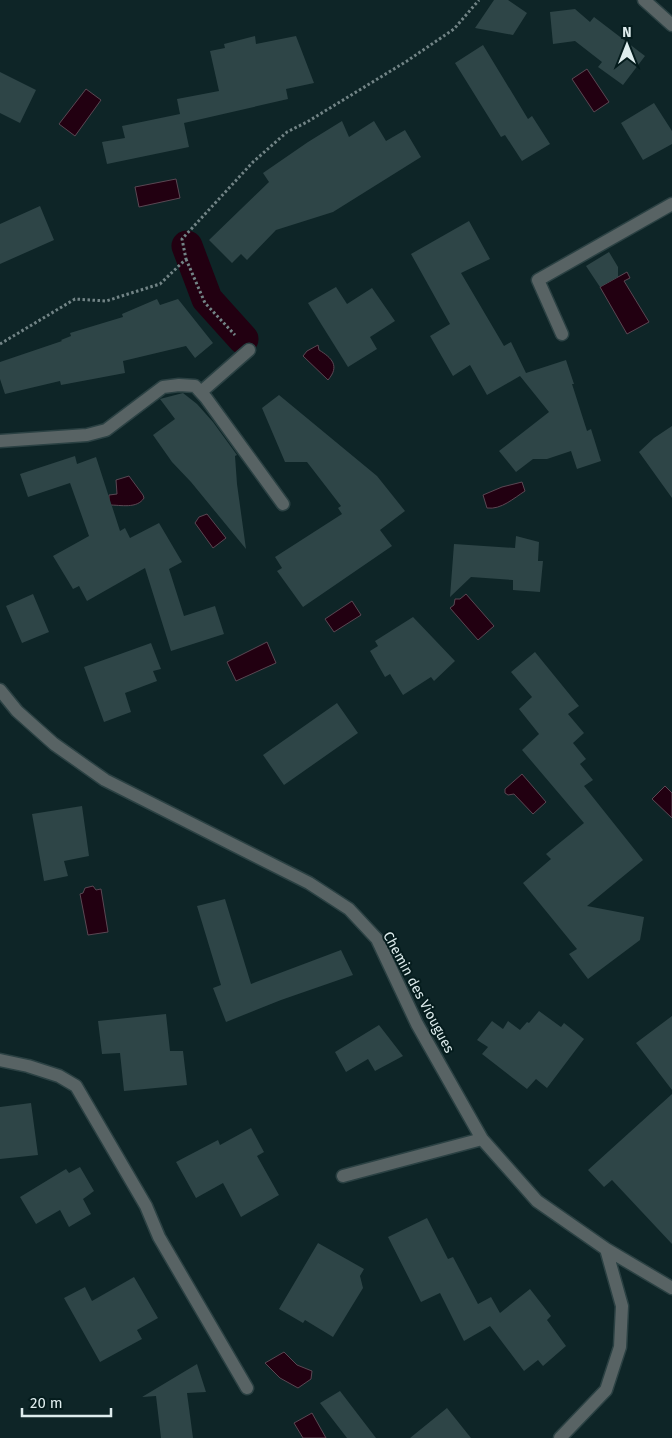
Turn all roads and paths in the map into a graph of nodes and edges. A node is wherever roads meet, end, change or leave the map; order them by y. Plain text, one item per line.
1 (479, 0) edge
2 (644, 0) edge
3 (672, 25) edge
4 (672, 204) edge
5 (186, 259) junction
6 (562, 334) dead end
7 (0, 344) edge
8 (250, 350) joint
9 (201, 392) junction
10 (0, 441) edge
11 (283, 504) dead end
12 (0, 690) edge
13 (0, 1060) edge
14 (482, 1139) junction
15 (343, 1176) dead end
16 (606, 1249) junction
17 (672, 1288) edge
18 (247, 1388) dead end
19 (560, 1438) edge

1 - 5 path
2 - 3 street
4 - 6 street
5 - 7 path
5 - 8 path
8 - 9 street
9 - 10 street
9 - 11 street
12 - 14 street, Chemin des Viougues
13 - 18 street
14 - 15 street
14 - 16 street, Chemin des Viougues
16 - 17 street, Chemin des Viougues
16 - 19 street

